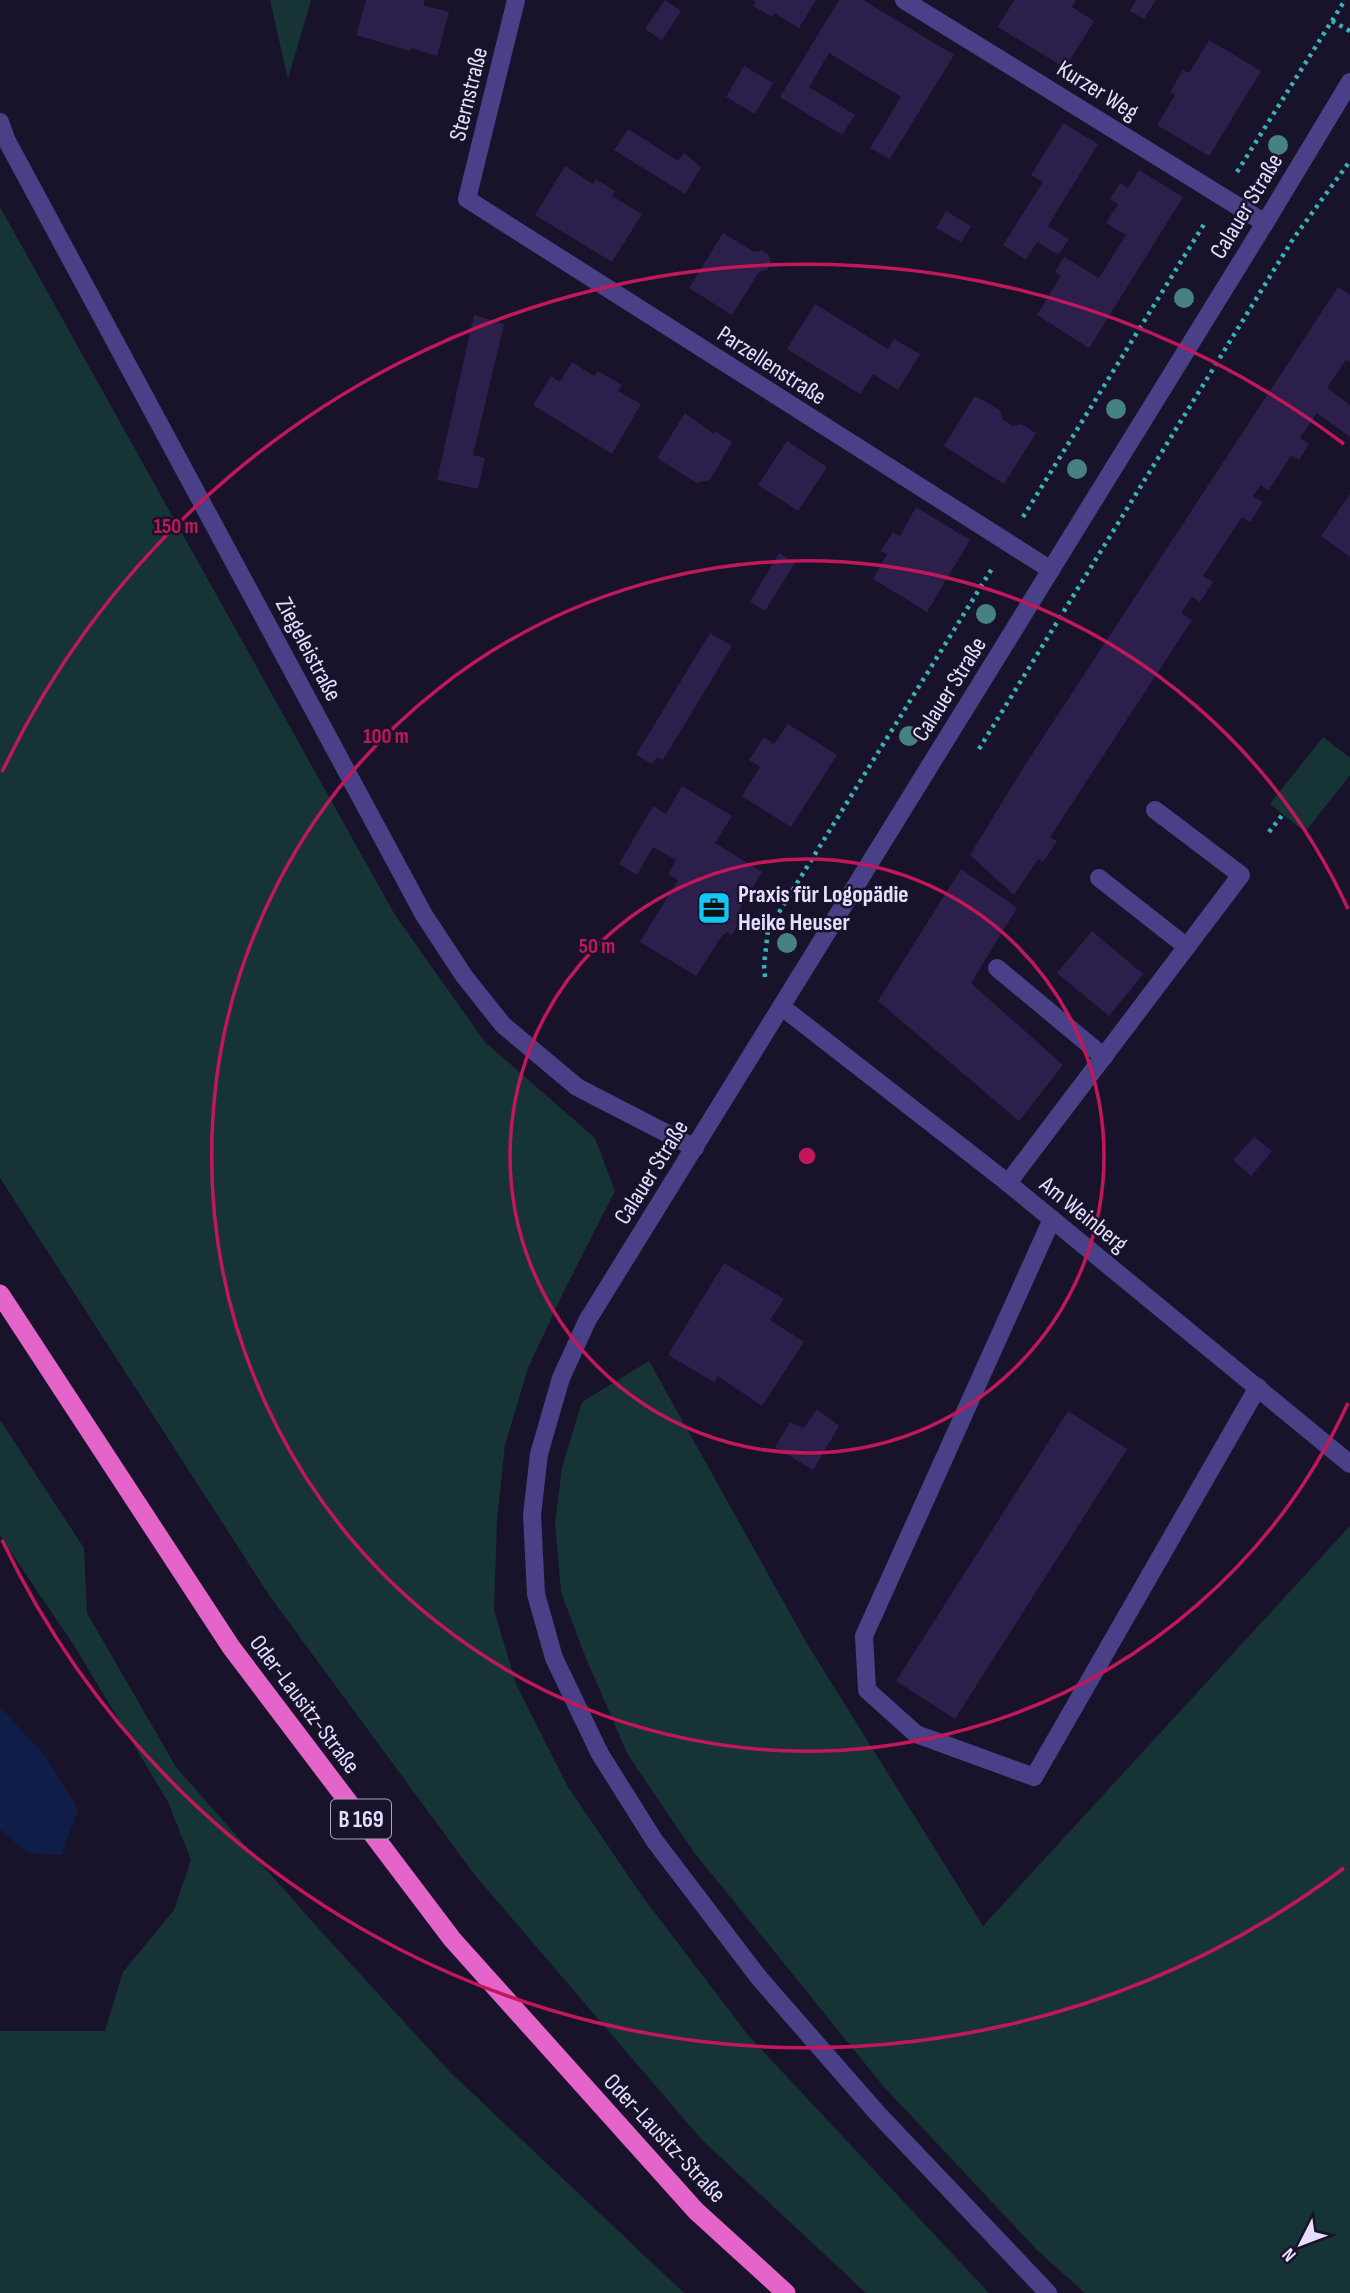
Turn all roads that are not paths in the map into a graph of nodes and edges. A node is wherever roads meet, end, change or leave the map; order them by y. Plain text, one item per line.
1 (516, 0) edge
2 (904, 0) edge
3 (1350, 82) edge
4 (0, 122) edge
5 (467, 199) joint
6 (1265, 223) junction
7 (1051, 570) junction
8 (1155, 810) dead end
9 (1099, 878) dead end
10 (1187, 947) junction
11 (997, 968) dead end
12 (782, 1007) junction
13 (1104, 1057) junction
14 (695, 1148) junction
15 (1008, 1183) junction
16 (1052, 1219) junction
17 (0, 1294) edge
18 (1258, 1387) junction
19 (1350, 1464) edge
20 (786, 2293) edge
21 (1048, 2293) edge

1 - 5 street, Sternstraße
2 - 6 street, Kurzer Weg
3 - 6 street, Calauer Straße
4 - 14 street, Ziegeleistraße
5 - 7 street, Parzellenstraße
6 - 7 street, Calauer Straße
7 - 12 street, Calauer Straße
8 - 10 street
9 - 10 street
10 - 13 street
11 - 13 street
12 - 14 street, Calauer Straße
12 - 15 street, Am Weinberg
13 - 15 street
14 - 21 street, Calauer Straße
15 - 16 street, Am Weinberg
16 - 18 street, Am Weinberg
16 - 18 street
17 - 20 highway, Oder-Lausitz-Straße / B 169
18 - 19 street, Am Weinberg

